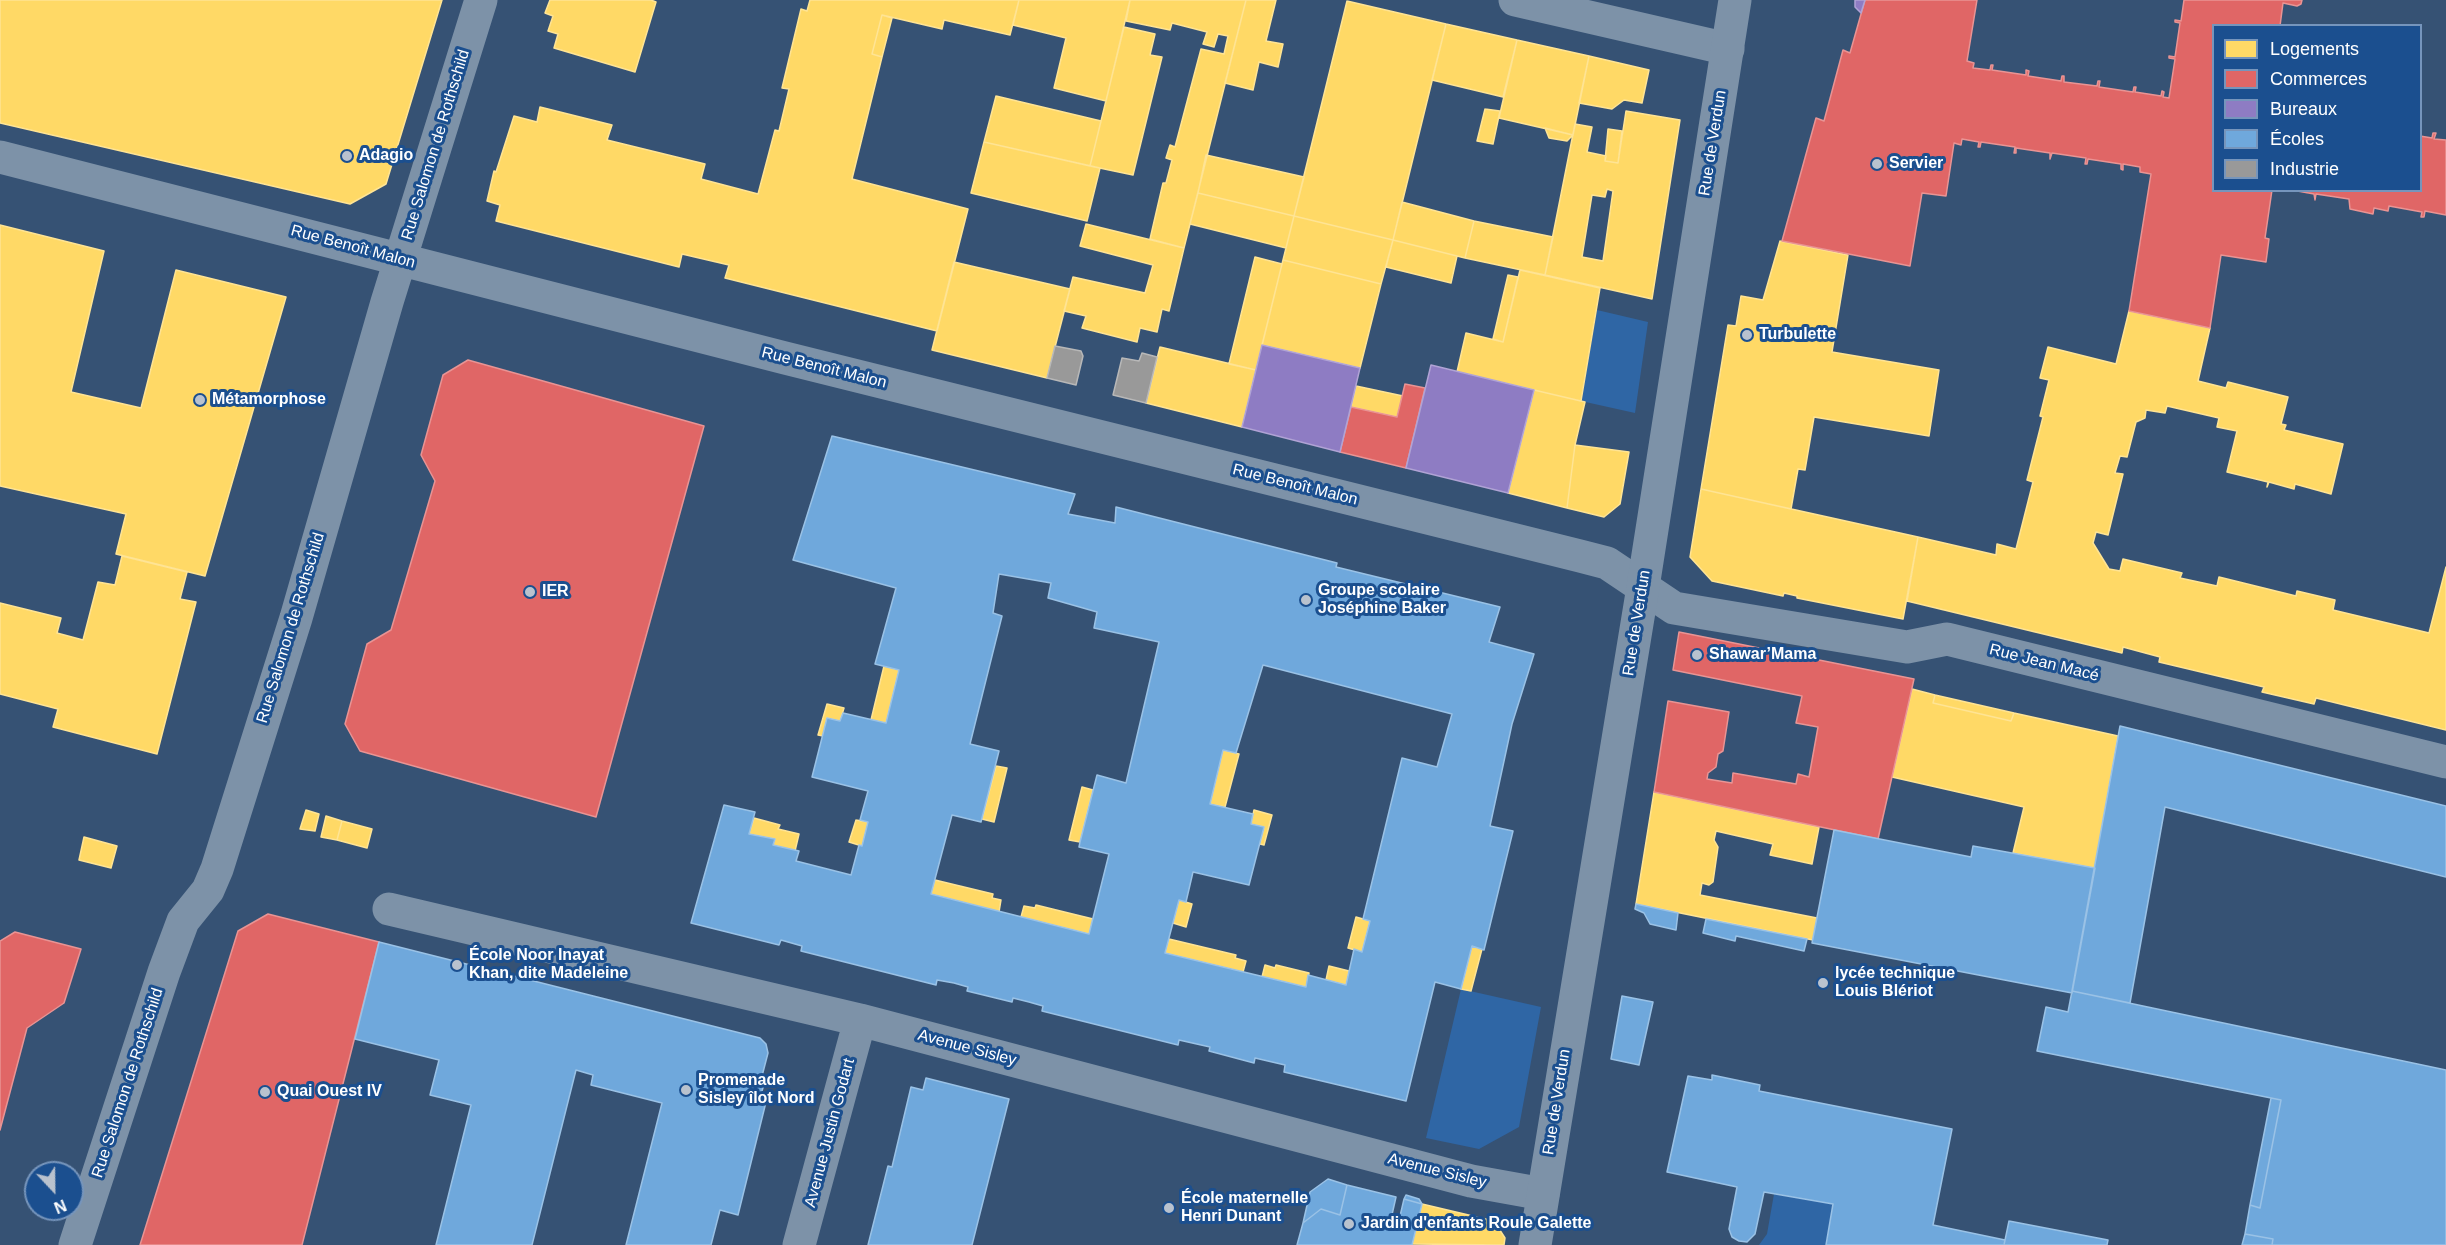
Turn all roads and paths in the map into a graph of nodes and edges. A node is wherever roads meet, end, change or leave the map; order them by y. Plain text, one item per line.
1 (481, 0) edge
2 (1515, 0) edge
3 (1735, 0) edge
4 (1728, 49) junction
5 (0, 157) edge
6 (400, 259) junction
7 (1643, 587) junction
8 (2446, 762) edge
9 (389, 909) dead end
10 (860, 1020) junction
11 (1543, 1194) junction
12 (75, 1245) edge
13 (799, 1245) edge
14 (1535, 1245) edge

1 - 6 street, Rue Salomon de Rothschild
2 - 4 street
3 - 4 street, Rue de Verdun
4 - 7 street, Rue de Verdun
5 - 6 street, Rue Benoît Malon
6 - 7 street, Rue Benoît Malon
6 - 12 street, Rue Salomon de Rothschild
7 - 8 street, Rue Jean Macé
7 - 11 street, Rue de Verdun
9 - 10 street, Avenue Sisley
10 - 11 street, Avenue Sisley
10 - 13 street, Avenue Justin Godart
11 - 14 street, Rue de Verdun

